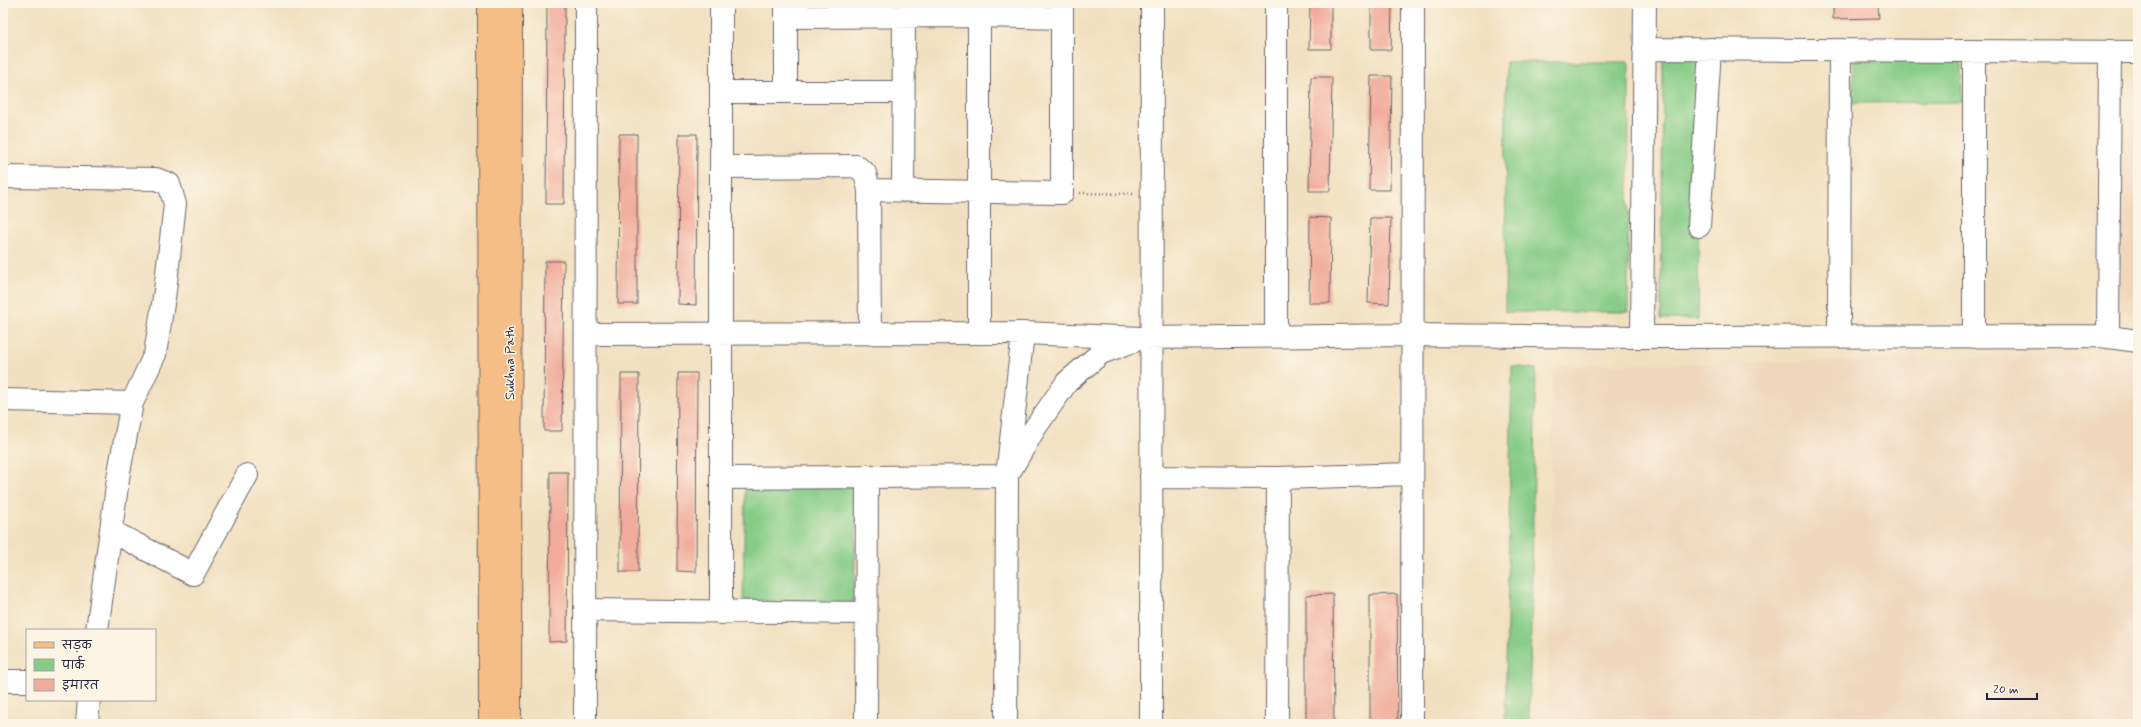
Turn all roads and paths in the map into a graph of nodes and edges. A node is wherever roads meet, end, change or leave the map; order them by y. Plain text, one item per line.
1 (489, 3) edge
2 (511, 3) edge
3 (586, 3) edge
4 (721, 3) edge
5 (1152, 3) edge
6 (1276, 3) edge
7 (1413, 3) edge
8 (1645, 3) edge
9 (786, 10) edge
10 (1062, 10) edge
11 (904, 16) junction
12 (980, 16) junction
13 (1644, 49) junction
14 (1710, 49) junction
15 (1840, 50) junction
16 (1974, 51) junction
17 (2110, 52) junction
18 (2138, 52) edge
19 (721, 92) junction
20 (786, 92) junction
21 (903, 92) junction
22 (721, 166) junction
23 (3, 177) edge
24 (869, 190) junction
25 (979, 191) junction
26 (903, 192) junction
27 (1062, 193) junction
28 (1151, 194) junction
29 (1699, 226) dead end
30 (979, 333) junction
31 (1023, 333) junction
32 (586, 334) junction
33 (870, 334) junction
34 (721, 335) junction
35 (1412, 335) junction
36 (1276, 336) junction
37 (1147, 337) junction
38 (1642, 337) junction
39 (1839, 337) junction
40 (1974, 337) junction
41 (2108, 337) junction
42 (2138, 341) edge
43 (3, 400) edge
44 (132, 403) junction
45 (1412, 474) junction
46 (247, 475) dead end
47 (867, 476) junction
48 (1007, 476) junction
49 (1151, 477) junction
50 (721, 478) junction
51 (1278, 478) junction
52 (111, 531) junction
53 (586, 610) junction
54 (721, 613) junction
55 (866, 613) junction
56 (97, 629) edge
57 (3, 681) edge
58 (26, 681) edge
59 (89, 701) edge
60 (88, 724) edge
61 (490, 724) edge
62 (510, 724) edge
63 (585, 724) edge
64 (866, 724) edge
65 (1006, 724) edge
66 (1151, 724) edge
67 (1277, 724) edge
68 (1412, 724) edge

1 - 61 main road, Sukhna Path
2 - 62 main road, Sukhna Path
3 - 32 street
4 - 19 street
5 - 28 street
6 - 36 street
7 - 35 street
8 - 13 street
9 - 11 street
9 - 20 street
10 - 12 street
10 - 27 street
11 - 12 street
11 - 21 street
12 - 25 street
13 - 14 street
13 - 38 street
14 - 15 street
14 - 29 street
15 - 16 street
15 - 39 street
16 - 17 street
16 - 40 street
17 - 18 street
17 - 41 street
19 - 20 street
19 - 22 street
20 - 21 street
21 - 26 street
22 - 24 street
22 - 34 street
23 - 44 street
24 - 26 street
24 - 33 street
25 - 26 street
25 - 27 street
25 - 30 street
27 - 28 path
28 - 37 street
30 - 31 street
30 - 33 street
31 - 37 street
31 - 48 street
32 - 34 street
32 - 53 street
33 - 34 street
34 - 50 street
35 - 36 street
35 - 38 street
35 - 45 street
36 - 37 street
37 - 48 street
37 - 49 street
38 - 39 street
39 - 40 street
40 - 41 street
41 - 42 street
43 - 44 street
44 - 52 street
45 - 51 street
45 - 68 street
46 - 52 street
47 - 48 street
47 - 50 street
47 - 55 street
48 - 65 street
49 - 51 street
49 - 66 street
50 - 54 street
51 - 67 street
52 - 56 street
53 - 54 street
53 - 63 street
54 - 55 street
55 - 64 street
57 - 58 street
59 - 60 street

